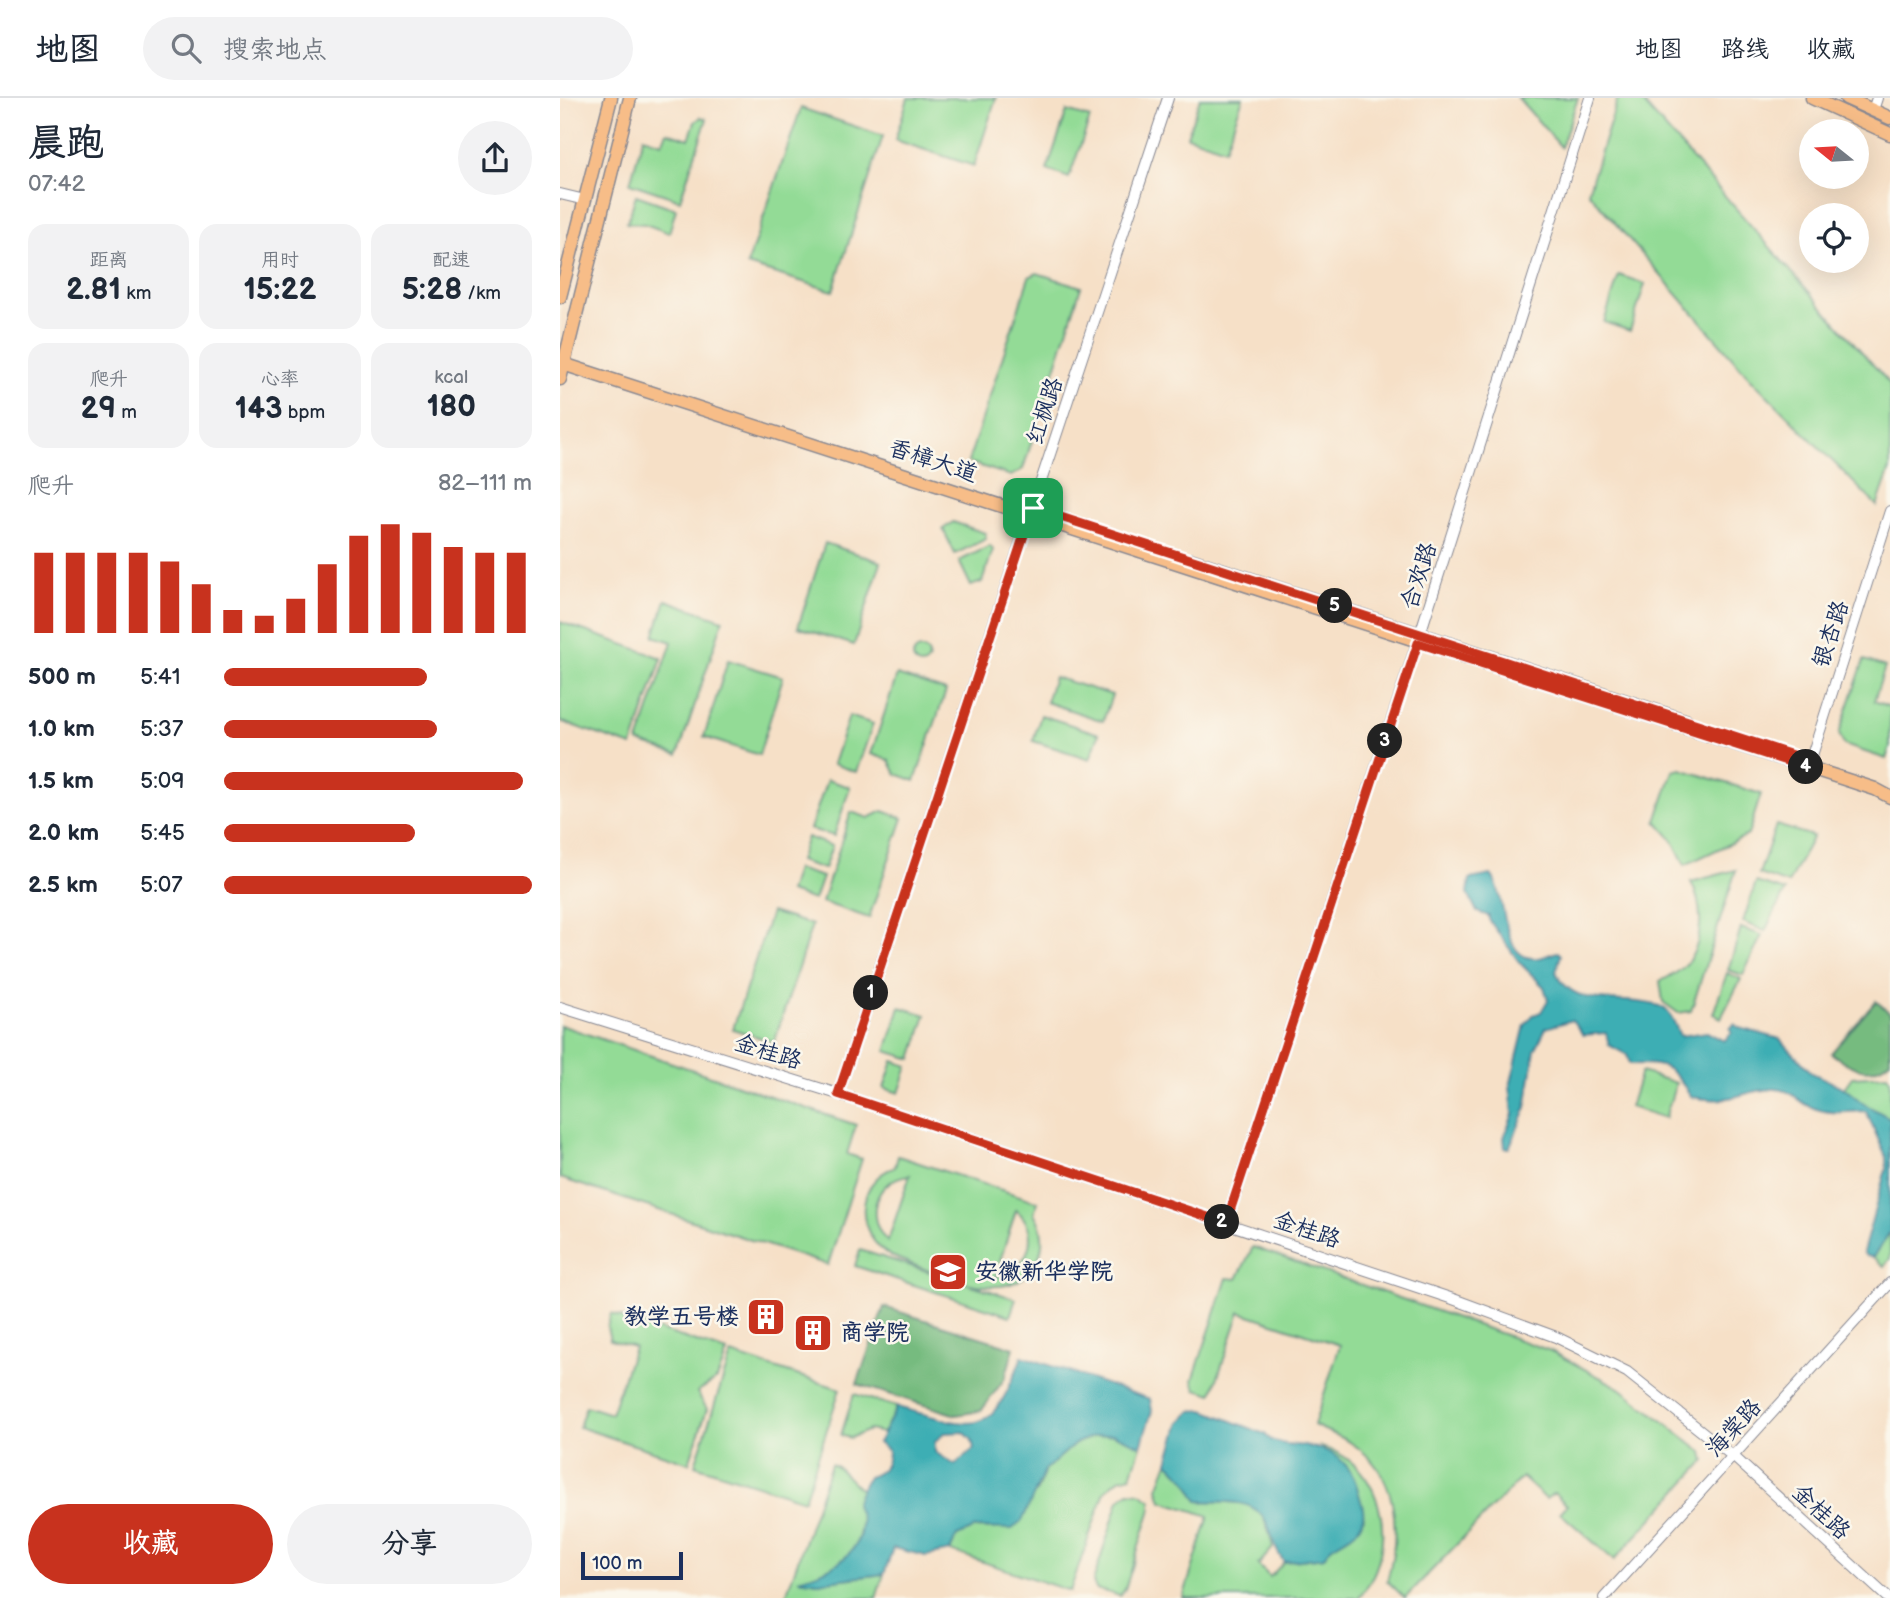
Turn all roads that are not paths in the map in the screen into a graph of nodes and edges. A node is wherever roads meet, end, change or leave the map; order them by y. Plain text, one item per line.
1 (611, 98) edge
2 (630, 98) edge
3 (1168, 98) edge
4 (1590, 98) edge
5 (1812, 98) edge
6 (1846, 98) edge
7 (1875, 104) edge
8 (1890, 118) edge
9 (1890, 134) edge
10 (560, 194) edge
11 (584, 200) junction
12 (560, 297) edge
13 (562, 359) edge
14 (560, 379) edge
15 (1890, 511) edge
16 (1032, 512) junction
17 (1419, 638) junction
18 (1810, 764) junction
19 (1890, 788) edge
20 (1890, 797) edge
21 (560, 1007) edge
22 (838, 1094) junction
23 (1226, 1223) junction
24 (1890, 1283) edge
25 (1734, 1457) junction
26 (1604, 1598) edge
27 (1888, 1598) edge

1 - 11 main road
2 - 13 main road
3 - 16 street, 红枫路
4 - 17 street, 合欢路
5 - 9 main road
6 - 7 main road
7 - 8 main road
10 - 11 street
11 - 12 main road
13 - 14 main road
13 - 16 main road, 香樟大道
15 - 18 street, 银杏路
16 - 17 main road, 香樟大道
16 - 22 street, 红枫路
17 - 18 main road, 香樟大道
17 - 23 street, 合欢路
18 - 19 main road, 香樟大道
18 - 20 main road, 香樟大道
21 - 22 street, 金桂路
22 - 23 street, 金桂路
23 - 25 street, 金桂路
24 - 25 street, 海棠路
25 - 26 street, 海棠路
25 - 27 street, 金桂路

